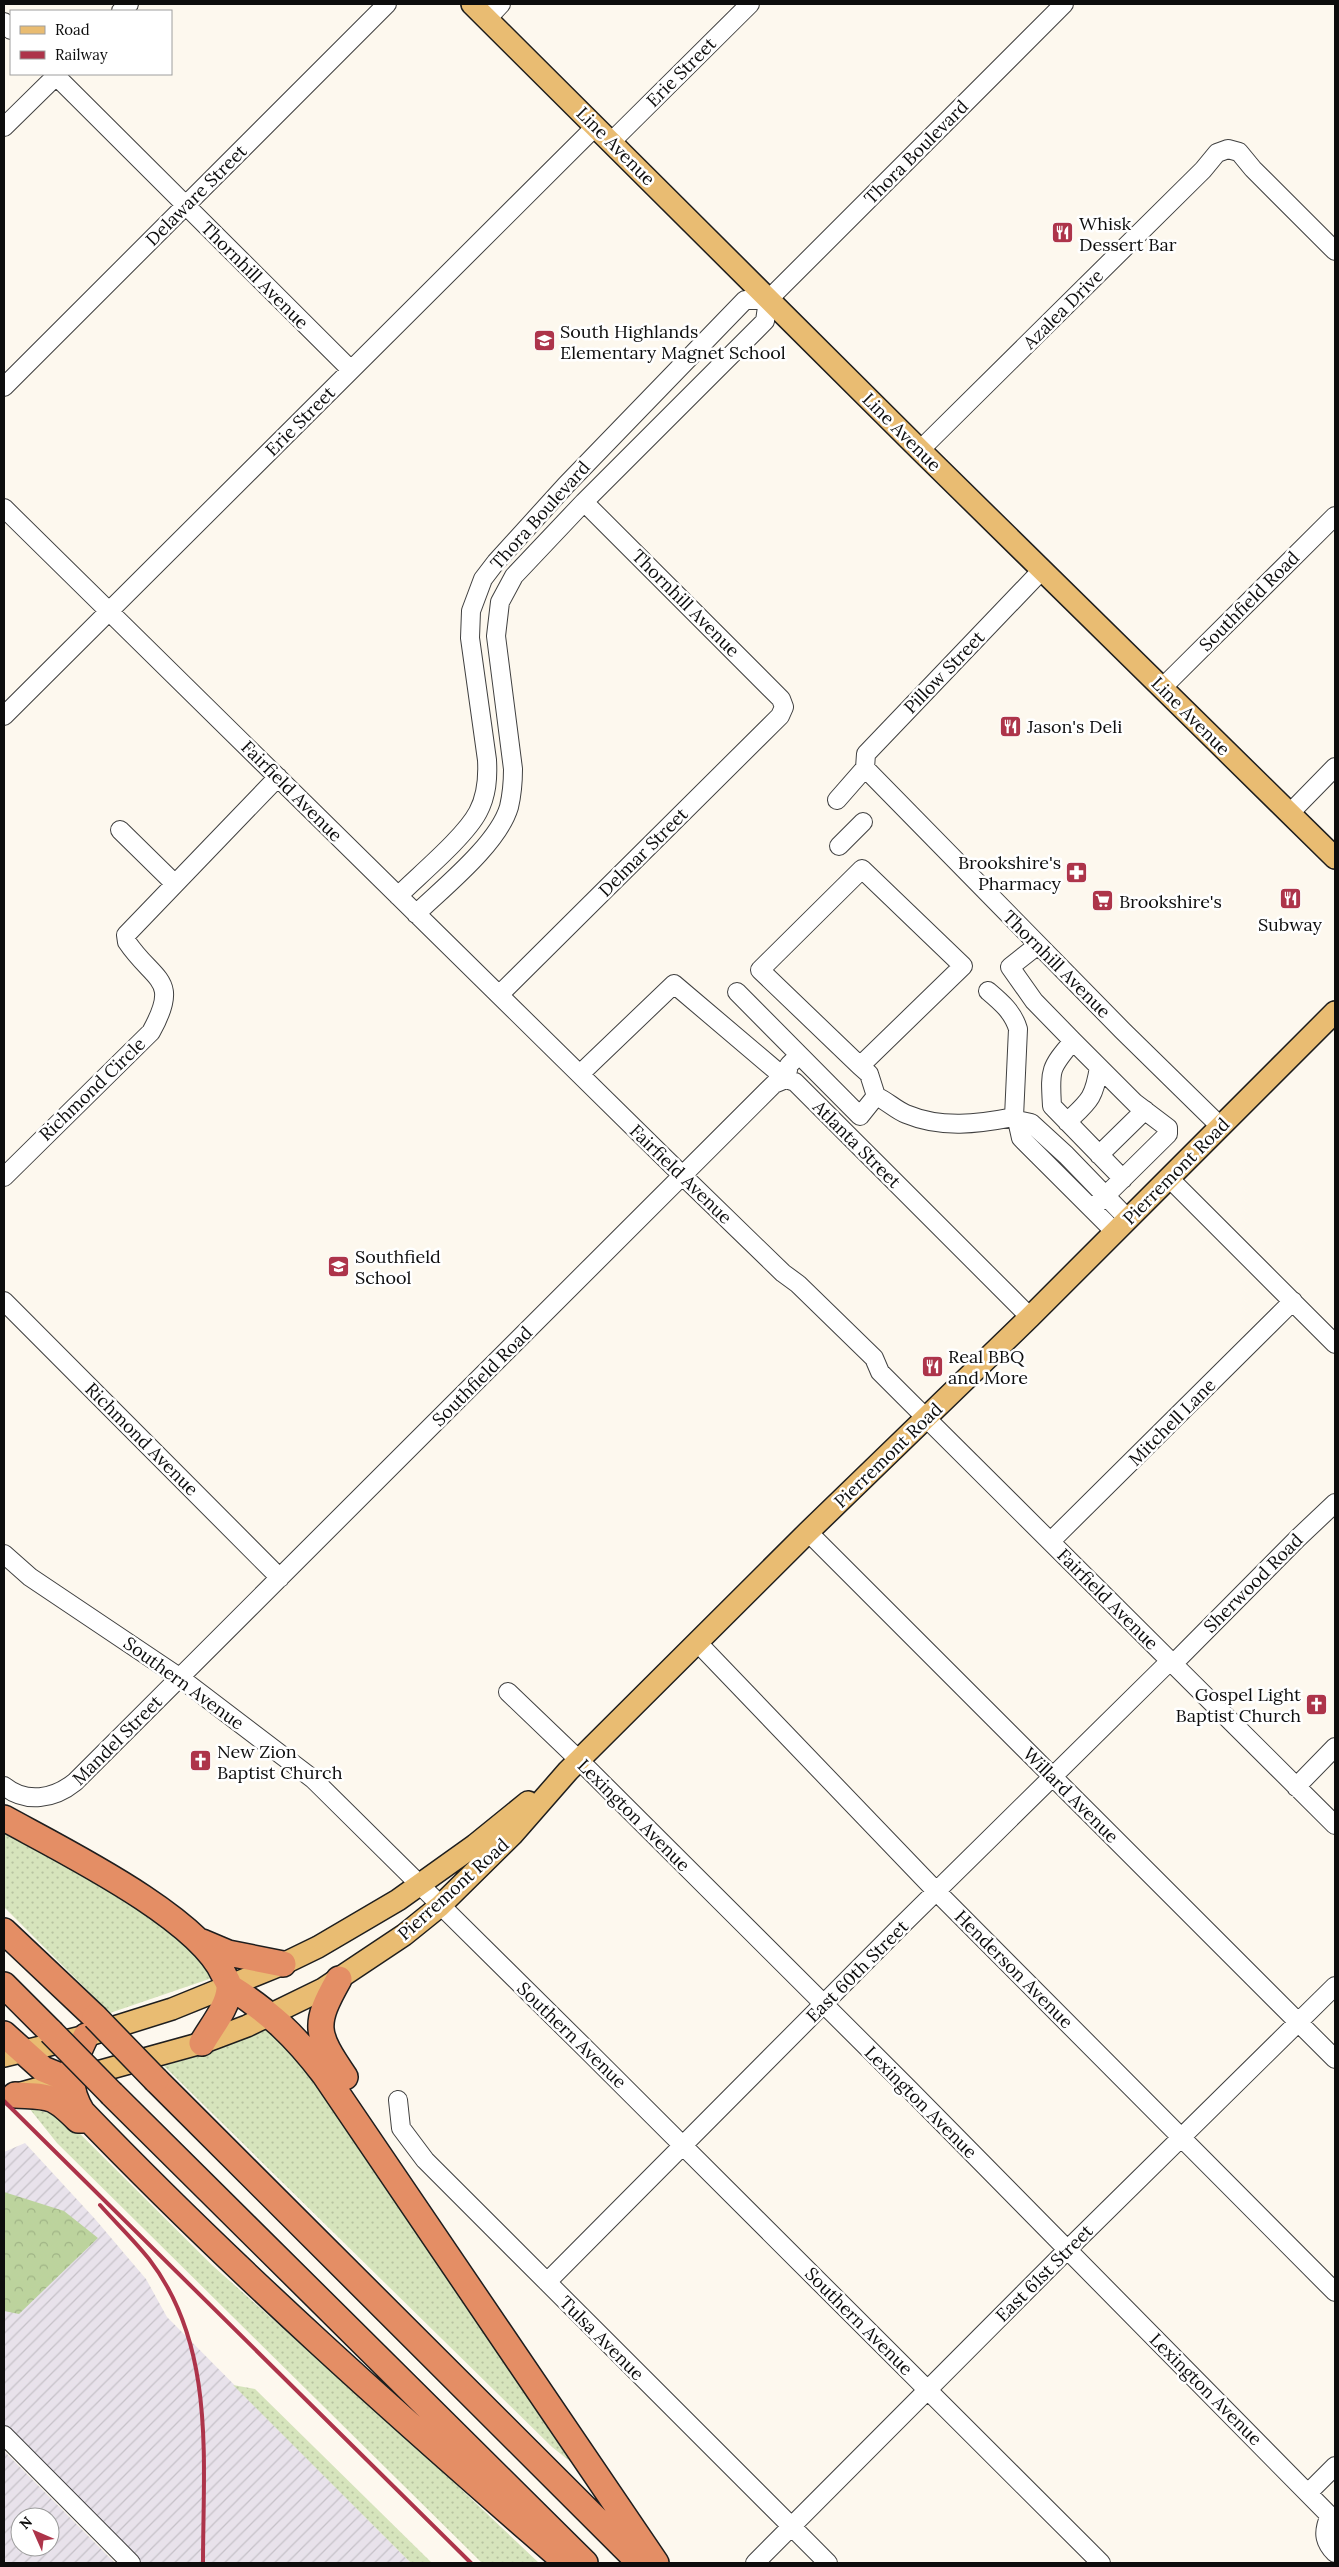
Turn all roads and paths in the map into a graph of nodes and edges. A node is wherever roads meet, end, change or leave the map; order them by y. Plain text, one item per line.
1 (387, 4) edge
2 (502, 4) edge
3 (750, 4) edge
4 (1064, 4) edge
5 (479, 11) edge
6 (55, 75) edge
7 (57, 75) edge
8 (596, 126) junction
9 (4, 127) edge
10 (612, 141) junction
11 (185, 206) junction
12 (1335, 251) edge
13 (768, 300) junction
14 (351, 370) junction
15 (4, 386) edge
16 (920, 450) junction
17 (584, 502) junction
18 (4, 508) edge
19 (1335, 516) edge
20 (1042, 570) junction
21 (108, 612) junction
22 (1163, 687) junction
23 (784, 706) joint
24 (4, 716) edge
25 (1335, 767) edge
26 (869, 773) junction
27 (278, 777) junction
28 (838, 800) dead end
29 (1290, 813) junction
30 (863, 822) dead end
31 (120, 830) dead end
32 (839, 846) dead end
33 (1335, 858) edge
34 (175, 884) junction
35 (398, 896) junction
36 (416, 914) junction
37 (1038, 945) junction
38 (988, 991) dead end
39 (737, 992) dead end
40 (499, 994) junction
41 (1335, 1012) edge
42 (1073, 1041) junction
43 (799, 1056) junction
44 (860, 1066) junction
45 (1099, 1067) junction
46 (580, 1074) junction
47 (786, 1079) junction
48 (876, 1096) junction
49 (1145, 1110) junction
50 (1016, 1118) junction
51 (1067, 1122) junction
52 (1220, 1126) junction
53 (1099, 1155) junction
54 (682, 1175) junction
55 (4, 1177) edge
56 (1124, 1178) junction
57 (1169, 1178) junction
58 (1106, 1196) junction
59 (1092, 1209) junction
60 (1122, 1226) junction
61 (4, 1301) edge
62 (1292, 1301) junction
63 (1030, 1317) junction
64 (1335, 1344) edge
65 (926, 1418) junction
66 (1335, 1503) edge
67 (808, 1532) junction
68 (1050, 1542) junction
69 (4, 1554) edge
70 (280, 1578) junction
71 (697, 1642) junction
72 (1171, 1663) junction
73 (179, 1677) junction
74 (508, 1692) dead end
75 (1335, 1747) edge
76 (574, 1766) junction
77 (1053, 1777) junction
78 (4, 1786) edge
79 (1296, 1787) junction
80 (4, 1818) edge
81 (1335, 1826) edge
82 (420, 1886) junction
83 (936, 1891) junction
84 (440, 1906) junction
85 (4, 1931) edge
86 (200, 1941) junction
87 (283, 1964) junction
88 (339, 1979) junction
89 (4, 1985) edge
90 (1335, 1986) edge
91 (230, 1987) junction
92 (824, 2005) junction
93 (272, 2015) junction
94 (1298, 2022) junction
95 (90, 2026) junction
96 (202, 2043) junction
97 (10, 2047) edge
98 (1335, 2059) edge
99 (70, 2080) junction
100 (9, 2096) edge
101 (398, 2100) dead end
102 (92, 2122) junction
103 (1181, 2137) junction
104 (684, 2146) junction
105 (432, 2234) junction
106 (1067, 2250) junction
107 (546, 2282) junction
108 (1335, 2292) edge
109 (928, 2390) junction
110 (4, 2435) edge
111 (1335, 2466) edge
112 (1308, 2492) junction
113 (1333, 2518) edge
114 (792, 2527) junction
115 (1335, 2553) edge
116 (131, 2563) edge
117 (567, 2563) edge
118 (585, 2563) edge
119 (640, 2563) edge
120 (656, 2563) edge
121 (755, 2563) edge
122 (828, 2563) edge
123 (1100, 2563) edge

1 - 11 street, Delaware Street
2 - 5 street
3 - 10 street, Erie Street
4 - 13 street, Thora Boulevard
5 - 8 main road, Line Avenue
6 - 9 street
7 - 11 street, Thornhill Avenue
8 - 10 main road, Line Avenue
8 - 14 street, Erie Street
10 - 13 main road, Line Avenue
11 - 14 street, Thornhill Avenue
11 - 15 street, Delaware Street
12 - 16 street, Azalea Drive
13 - 16 main road, Line Avenue
13 - 17 street, Thora Boulevard
13 - 35 street, Thora Boulevard
14 - 21 street, Erie Street
16 - 20 main road, Line Avenue
17 - 23 street, Thornhill Avenue
17 - 36 street, Thora Boulevard
18 - 21 street, Fairfield Avenue
19 - 22 street, Southfield Road
20 - 22 main road, Line Avenue
20 - 26 street, Pillow Street
21 - 24 street, Erie Street
21 - 27 street, Fairfield Avenue
22 - 29 main road, Line Avenue
23 - 40 street, Delmar Street
25 - 29 street
26 - 28 street, Pillow Street
26 - 37 street, Thornhill Avenue
27 - 34 street
27 - 35 street, Fairfield Avenue
29 - 33 main road, Line Avenue
30 - 32 street
31 - 34 street
34 - 55 street, Richmond Circle
35 - 36 street, Fairfield Avenue
36 - 40 street, Fairfield Avenue
37 - 42 street
37 - 52 street, Thornhill Avenue
38 - 50 street
39 - 43 street
40 - 46 street, Fairfield Avenue
41 - 52 main road, Pierremont Road
42 - 45 street
42 - 51 street
43 - 47 street
43 - 48 street
44 - 44 street
44 - 48 street
45 - 49 street
45 - 51 street
46 - 47 street, Atlanta Street
46 - 54 street, Fairfield Avenue
47 - 54 street, Southfield Road
47 - 63 street, Atlanta Street
48 - 50 street
49 - 53 street
49 - 56 street
50 - 58 street
50 - 59 street
51 - 53 street
52 - 57 main road, Pierremont Road
53 - 56 street
54 - 65 street, Fairfield Avenue
54 - 70 street, Southfield Road
56 - 58 street
57 - 60 main road, Pierremont Road
57 - 62 street
58 - 59 street
58 - 60 street
59 - 60 street
60 - 63 main road, Pierremont Road
61 - 70 street, Richmond Avenue
62 - 64 street
62 - 68 street, Mitchell Lane
63 - 65 main road, Pierremont Road
65 - 67 main road, Pierremont Road
65 - 68 street, Fairfield Avenue
66 - 72 street, Sherwood Road
67 - 71 main road, Pierremont Road
67 - 77 street, Willard Avenue
68 - 72 street, Fairfield Avenue
69 - 73 street, Southern Avenue
70 - 73 street, Southfield Road
71 - 76 main road, Pierremont Road
71 - 83 street, Henderson Avenue
72 - 77 street, East 60th Street
72 - 79 street, Fairfield Avenue
73 - 78 street, Mandel Street
73 - 82 street, Southern Avenue
74 - 76 street, Lexington Avenue
75 - 79 street
76 - 82 main road, Pierremont Road
76 - 84 main road, Pierremont Road
76 - 92 street, Lexington Avenue
77 - 83 street, East 60th Street
77 - 94 street, Willard Avenue
79 - 81 street, Fairfield Avenue
80 - 86 highway
82 - 84 street, Southern Avenue
82 - 87 main road, Pierremont Road
83 - 92 street, East 60th Street
83 - 103 street, Henderson Avenue
84 - 88 main road, Pierremont Road
84 - 104 street, Southern Avenue
85 - 95 highway
86 - 87 highway
86 - 91 highway
87 - 91 main road, Pierremont Road
88 - 93 main road, Pierremont Road
88 - 105 highway
89 - 118 highway, bridge
90 - 94 street, East 61st Street
91 - 93 highway
91 - 95 main road, Pierremont Road
91 - 96 highway
92 - 104 street, East 60th Street
92 - 106 street, Lexington Avenue
93 - 96 main road, Pierremont Road
93 - 105 highway
94 - 98 street, Willard Avenue
94 - 103 street, East 61st Street
95 - 97 main road, Pierremont Road
95 - 99 highway
95 - 119 highway, bridge
96 - 99 main road, Pierremont Road
97 - 99 highway
99 - 100 main road, Pierremont Road
99 - 102 highway
100 - 102 highway
101 - 107 street, Tulsa Avenue
102 - 117 highway
103 - 106 street, East 61st Street
103 - 108 street, Henderson Avenue
104 - 107 street, East 60th Street
104 - 109 street, Southern Avenue
105 - 120 highway
106 - 109 street, East 61st Street
106 - 112 street, Lexington Avenue
107 - 114 street, Tulsa Avenue
109 - 114 street, East 61st Street
109 - 123 street, Southern Avenue
110 - 116 street
111 - 112 street
112 - 113 street, Lexington Avenue
113 - 115 street, Lexington Avenue
114 - 121 street, East 61st Street
114 - 122 street, Tulsa Avenue

